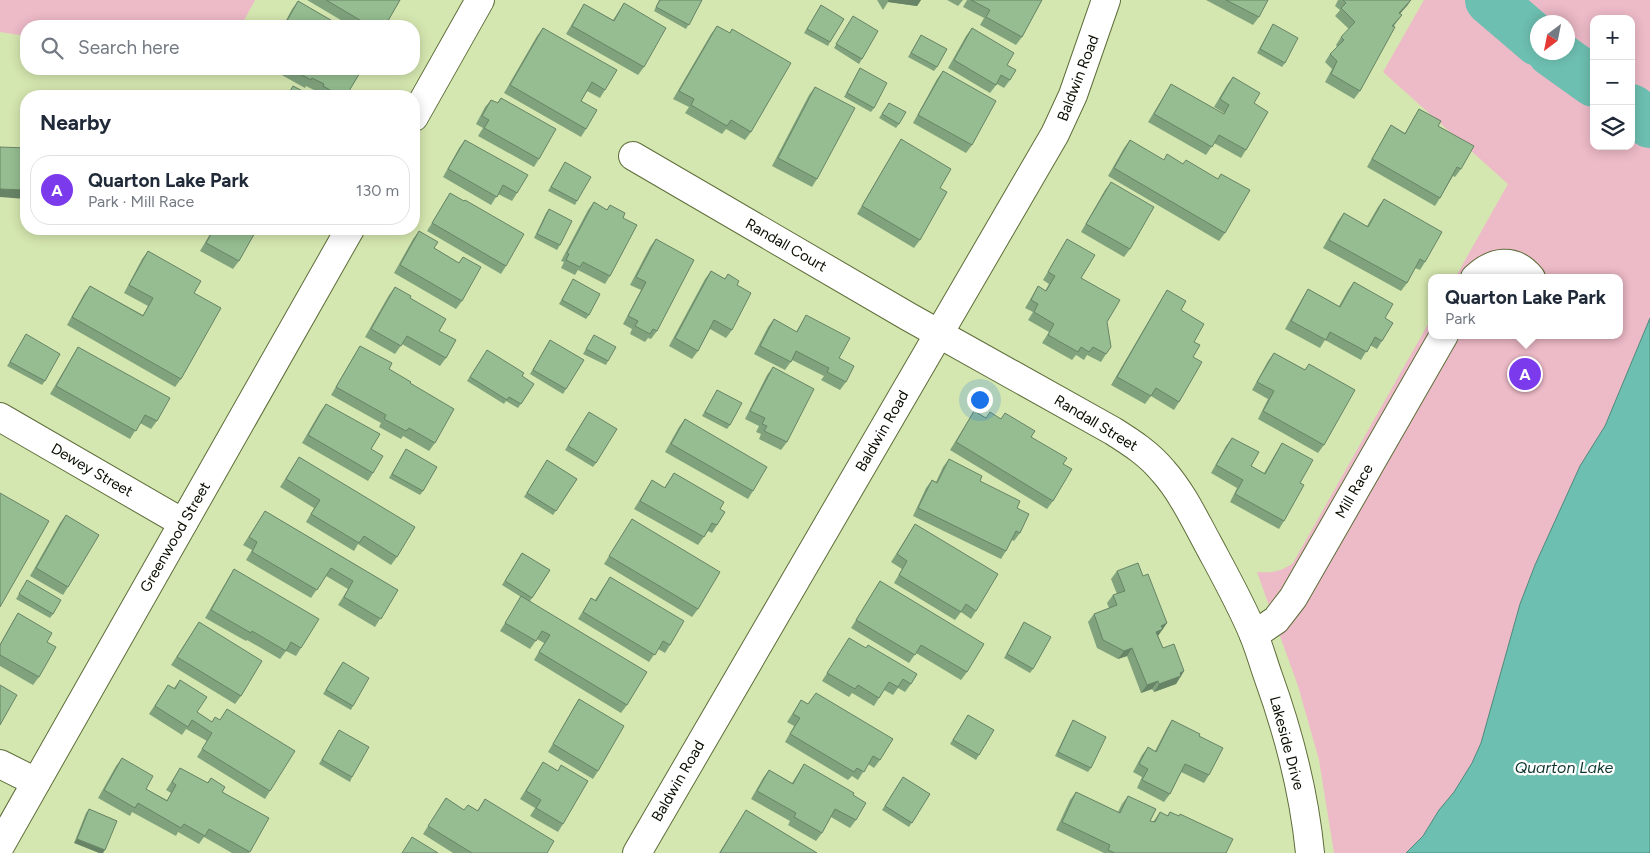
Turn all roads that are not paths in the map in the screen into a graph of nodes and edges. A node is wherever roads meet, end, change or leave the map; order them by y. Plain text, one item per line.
1 (480, 0) edge
2 (1106, 0) edge
3 (420, 105) edge
4 (633, 156) dead end
5 (347, 235) edge
6 (1479, 274) edge
7 (1528, 274) edge
8 (939, 334) junction
9 (1444, 339) edge
10 (0, 418) edge
11 (183, 523) junction
12 (1254, 635) junction
13 (0, 764) edge
14 (36, 782) junction
15 (0, 846) edge
16 (637, 853) edge
17 (1310, 853) edge

1 - 3 street
2 - 8 street, Baldwin Road
4 - 8 street, Randall Court
5 - 11 street, Greenwood Street
6 - 7 street
8 - 12 street, Randall Street
8 - 16 street, Baldwin Road
9 - 12 street, Mill Race
10 - 11 street, Dewey Street
11 - 14 street, Greenwood Street
12 - 17 street, Lakeside Drive
13 - 14 street
14 - 15 street, Greenwood Street

